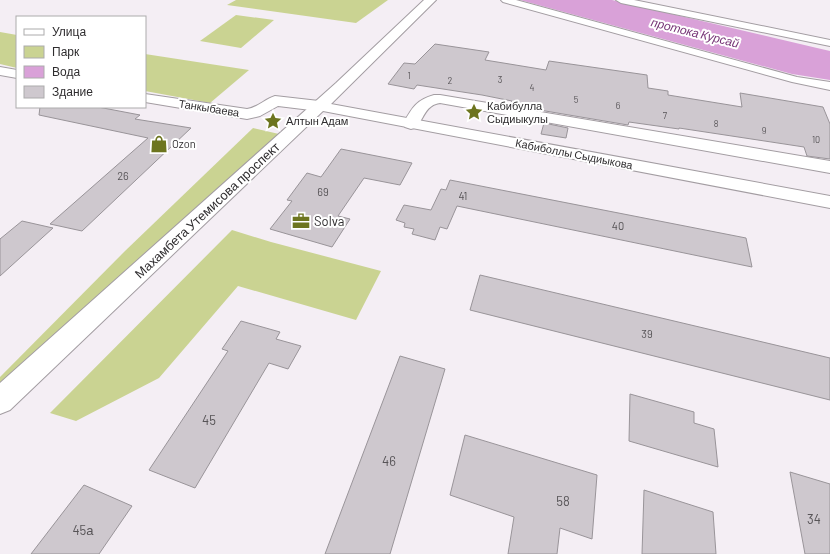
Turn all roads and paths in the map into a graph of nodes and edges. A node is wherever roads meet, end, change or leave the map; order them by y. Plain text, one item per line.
1 (430, 0) edge
2 (506, 0) edge
3 (621, 0) edge
4 (830, 43) edge
5 (0, 71) edge
6 (16, 74) edge
7 (830, 86) edge
8 (146, 98) edge
9 (319, 106) junction
10 (410, 124) junction
11 (830, 167) edge
12 (830, 202) edge
13 (0, 401) edge

1 - 9 street, Махамбета Утемисова проспект
2 - 7 street
3 - 4 street
5 - 6 street
8 - 9 street, Танкыбаева
9 - 10 street, Кабиболлы Сыдиыкова
9 - 13 street, Махамбета Утемисова проспект
10 - 11 street
10 - 12 street, Кабиболлы Сыдиыкова

